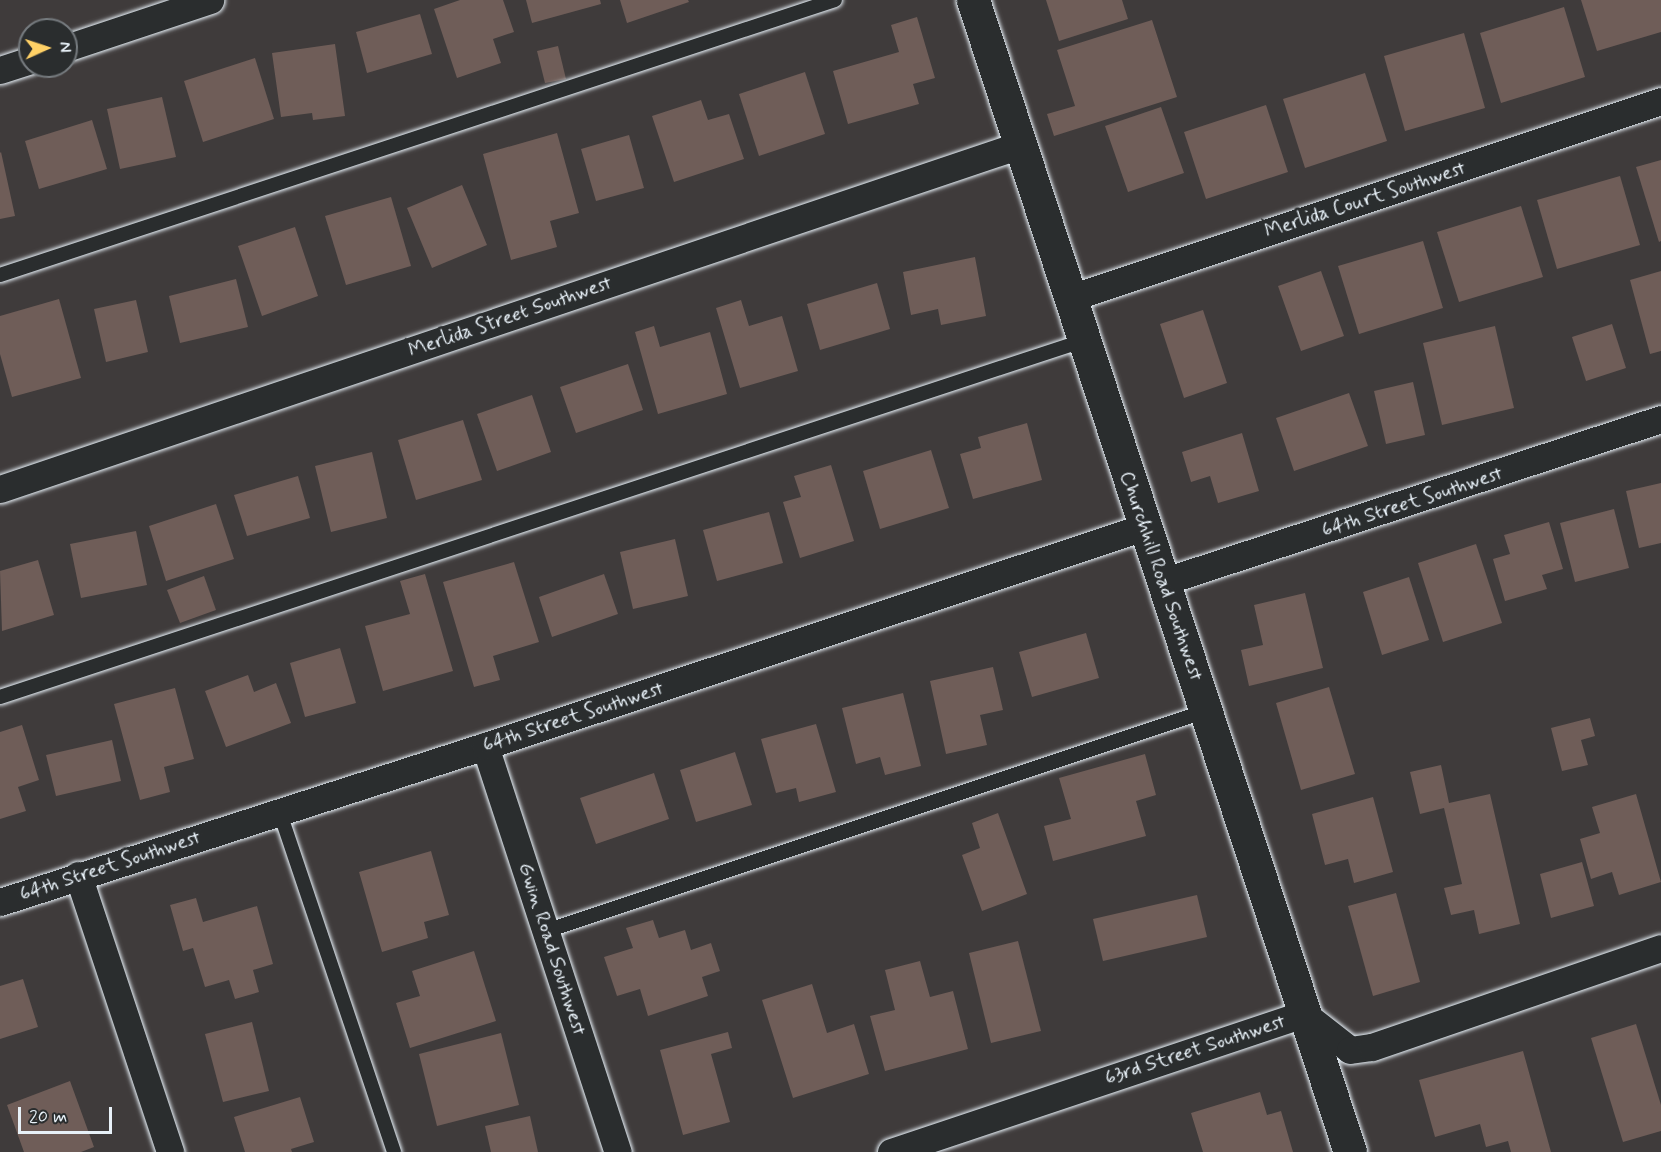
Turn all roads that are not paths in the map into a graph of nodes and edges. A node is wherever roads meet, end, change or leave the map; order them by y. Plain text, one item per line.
1 (210, 0) edge
2 (834, 0) edge
3 (973, 0) edge
4 (78, 44) edge
5 (18, 64) edge
6 (0, 70) edge
7 (1661, 101) edge
8 (1020, 145) junction
9 (0, 275) edge
10 (1070, 298) junction
11 (1082, 341) junction
12 (1661, 420) edge
13 (0, 489) edge
14 (1144, 527) junction
15 (1162, 582) junction
16 (0, 697) edge
17 (1206, 711) junction
18 (485, 746) junction
19 (280, 813) junction
20 (78, 875) junction
21 (0, 902) edge
22 (546, 931) junction
23 (1661, 948) edge
24 (1304, 1014) junction
25 (170, 1152) edge
26 (394, 1152) edge
27 (618, 1152) edge
28 (891, 1152) edge
29 (1350, 1152) edge

1 - 4 street
2 - 9 lane
3 - 8 street, Churchhill Road Southwest
5 - 6 street
7 - 10 street, Merlida Court Southwest
8 - 10 street, Churchhill Road Southwest
8 - 13 street, Merlida Street Southwest
10 - 11 street, Churchhill Road Southwest
11 - 14 street, Churchhill Road Southwest
11 - 16 lane
12 - 15 street, 64th Street Southwest
14 - 15 street, Churchhill Road Southwest
14 - 18 street, 64th Street Southwest
15 - 17 street, Churchhill Road Southwest
17 - 22 lane
17 - 24 street, Churchhill Road Southwest
18 - 19 street, 64th Street Southwest
18 - 22 street, Gwin Road Southwest
19 - 20 street, 64th Street Southwest
19 - 26 lane
20 - 21 street, 64th Street Southwest
20 - 25 street
22 - 27 street, Gwin Road Southwest
23 - 24 street, 63rd Street Southwest
24 - 28 street, 63rd Street Southwest
24 - 29 street, Churchhill Road Southwest

